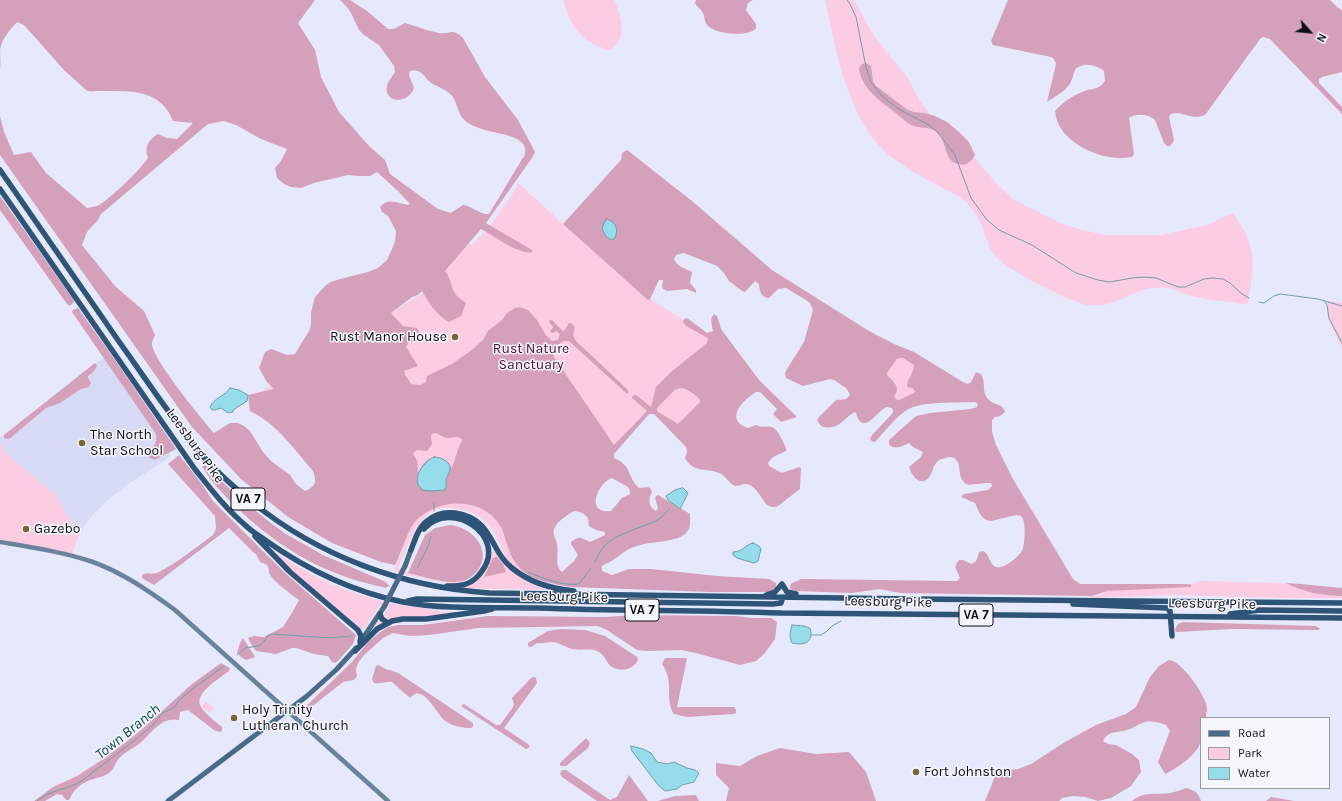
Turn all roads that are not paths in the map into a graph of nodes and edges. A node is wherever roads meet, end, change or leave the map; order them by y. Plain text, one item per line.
1 (0, 170) edge
2 (0, 189) edge
3 (245, 526) junction
4 (0, 542) edge
5 (411, 550) junction
6 (438, 587) junction
7 (638, 595) junction
8 (754, 597) junction
9 (783, 597) junction
10 (818, 598) junction
11 (1029, 600) junction
12 (404, 602) junction
13 (1342, 603) edge
14 (497, 607) junction
15 (1342, 611) edge
16 (380, 614) junction
17 (1171, 616) junction
18 (1212, 616) junction
19 (1342, 618) edge
20 (388, 623) junction
21 (1172, 636) dead end
22 (360, 642) junction
23 (355, 651) junction
24 (288, 711) junction
25 (168, 801) edge
26 (388, 801) edge

1 - 6 highway, Leesburg Pike / VA 7
2 - 3 highway, Leesburg Pike / VA 7
3 - 12 highway, Leesburg Pike / VA 7
3 - 22 highway
4 - 24 main road
5 - 6 highway
5 - 7 highway
5 - 16 main road, bridge
6 - 7 highway, Leesburg Pike / VA 7
7 - 8 highway, Leesburg Pike / VA 7
8 - 9 highway, Leesburg Pike / VA 7
8 - 10 highway
9 - 10 highway, Leesburg Pike / VA 7
9 - 12 highway
10 - 11 highway, Leesburg Pike / VA 7
11 - 13 highway, Leesburg Pike / VA 7
11 - 17 highway
12 - 14 highway, Leesburg Pike / VA 7
14 - 17 highway, Leesburg Pike / VA 7
14 - 20 highway
15 - 18 highway
16 - 20 highway
16 - 22 main road
17 - 18 highway, Leesburg Pike / VA 7
17 - 21 highway
18 - 19 highway, Leesburg Pike / VA 7
20 - 23 highway
22 - 23 main road
23 - 24 main road
24 - 25 main road
24 - 26 main road

